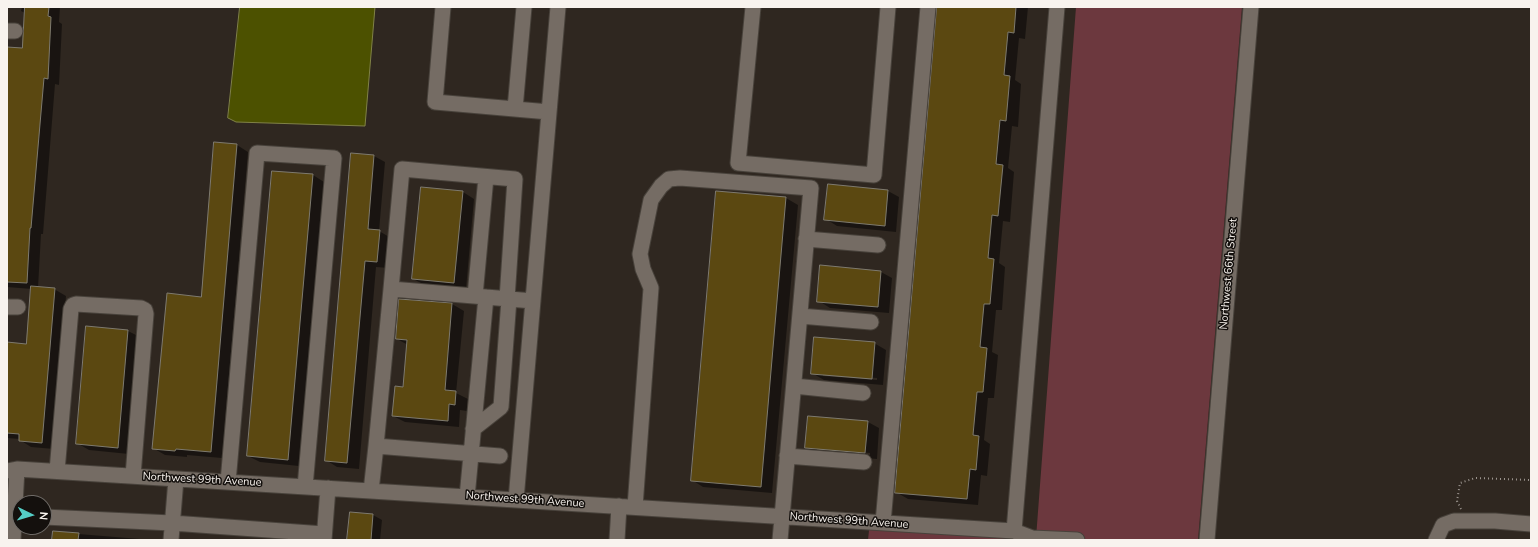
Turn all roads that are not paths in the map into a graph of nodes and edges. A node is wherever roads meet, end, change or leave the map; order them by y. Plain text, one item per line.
1 (443, 7) edge
2 (524, 7) edge
3 (558, 7) edge
4 (752, 7) edge
5 (888, 7) edge
6 (928, 7) edge
7 (1057, 7) edge
8 (1251, 7) edge
9 (515, 109) junction
10 (548, 112) junction
11 (486, 177) junction
12 (806, 239) junction
13 (878, 245) dead end
14 (391, 289) junction
15 (480, 297) junction
16 (508, 299) junction
17 (533, 301) junction
18 (800, 316) junction
19 (870, 322) dead end
20 (506, 345) junction
21 (482, 349) junction
22 (794, 386) junction
23 (863, 393) dead end
24 (473, 428) junction
25 (376, 446) junction
26 (471, 454) junction
27 (500, 456) dead end
28 (787, 456) junction
29 (864, 462) dead end
30 (10, 468) edge
31 (57, 471) junction
32 (133, 476) junction
33 (176, 479) junction
34 (228, 482) junction
35 (305, 487) junction
36 (328, 488) junction
37 (371, 491) junction
38 (12, 495) edge
39 (467, 497) junction
40 (516, 500) junction
41 (619, 506) junction
42 (635, 508) junction
43 (781, 516) junction
44 (52, 517) edge
45 (172, 523) junction
46 (884, 523) junction
47 (1531, 524) edge
48 (1014, 531) junction
49 (324, 537) edge
50 (1032, 539) edge
51 (171, 540) edge
52 (617, 540) edge
53 (780, 540) edge
54 (1077, 540) edge
55 (1207, 540) edge
56 (1436, 540) edge

1 - 9 street
2 - 9 street
3 - 10 street
4 - 5 street
6 - 46 street
7 - 48 street
8 - 55 street, Northwest 66th Street
9 - 10 street
10 - 17 street
11 - 14 street
11 - 15 street
11 - 16 street
12 - 13 street
12 - 18 street
12 - 42 street
14 - 15 street
14 - 25 street
15 - 16 street
15 - 21 street
16 - 17 street
16 - 20 street
17 - 40 street
18 - 19 street
18 - 22 street
20 - 21 street
20 - 24 street
21 - 24 street
22 - 23 street
22 - 28 street
24 - 26 street
25 - 26 street
25 - 37 street
26 - 27 street
26 - 39 street
28 - 29 street
28 - 43 street
30 - 31 street, Northwest 99th Avenue
30 - 38 street
31 - 32 street, Northwest 99th Avenue
31 - 32 street
32 - 33 street, Northwest 99th Avenue
33 - 34 street, Northwest 99th Avenue
33 - 45 street
34 - 35 street, Northwest 99th Avenue
34 - 35 street
35 - 36 street, Northwest 99th Avenue
36 - 37 street, Northwest 99th Avenue
36 - 49 street
37 - 39 street, Northwest 99th Avenue
39 - 40 street, Northwest 99th Avenue
40 - 41 street, Northwest 99th Avenue
41 - 42 street, Northwest 99th Avenue
41 - 52 street
42 - 43 street, Northwest 99th Avenue
43 - 46 street, Northwest 99th Avenue
43 - 53 street
44 - 45 street
45 - 49 street
45 - 51 street
46 - 48 street, Northwest 99th Avenue
47 - 56 street
48 - 50 street, Northwest 99th Avenue
50 - 54 street, Northwest 99th Avenue

